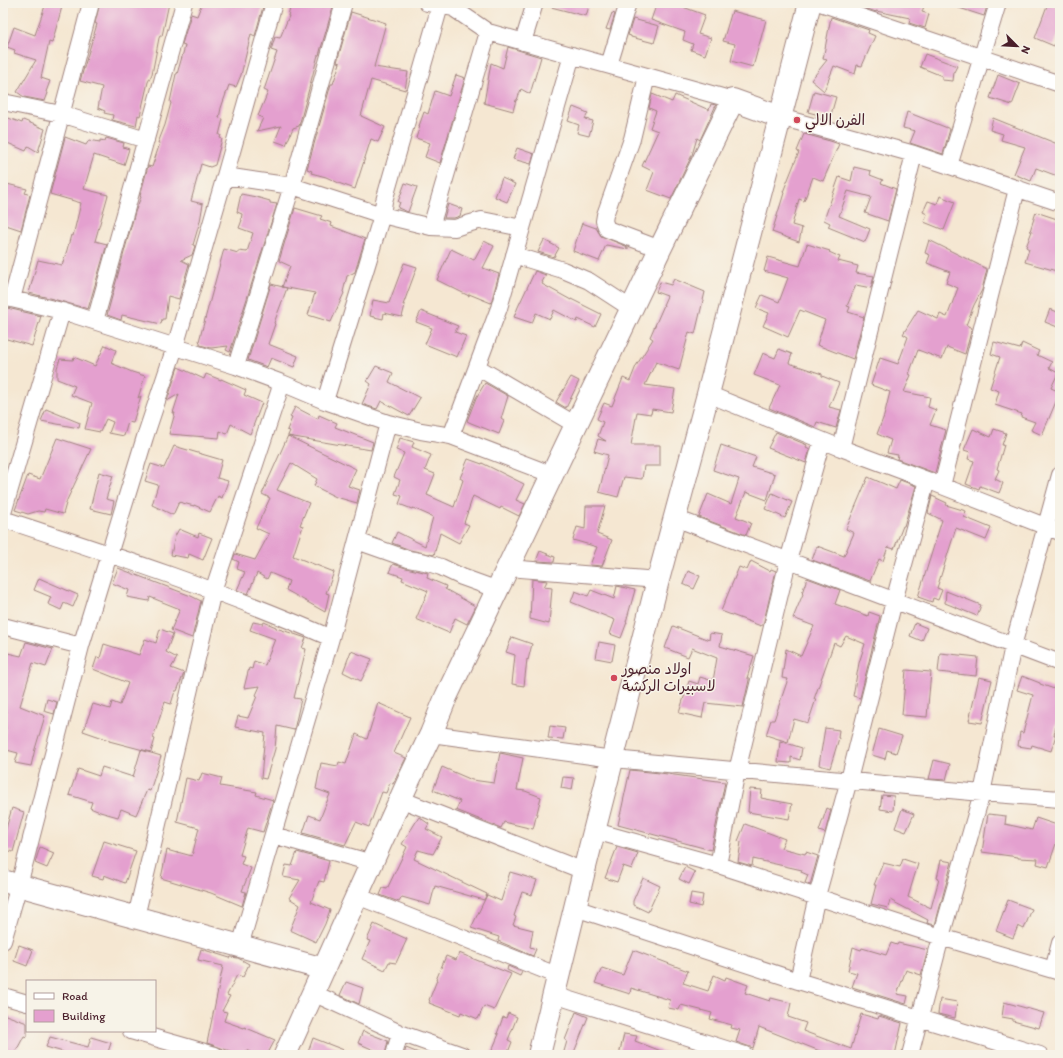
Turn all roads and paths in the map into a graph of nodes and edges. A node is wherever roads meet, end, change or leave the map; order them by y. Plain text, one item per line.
1 (91, 3) edge
2 (184, 3) edge
3 (274, 3) edge
4 (344, 3) edge
5 (535, 3) edge
6 (628, 3) edge
7 (810, 3) edge
8 (820, 3) edge
9 (998, 3) edge
10 (443, 5) edge
11 (488, 32) junction
12 (523, 42) junction
13 (572, 55) junction
14 (981, 57) junction
15 (609, 65) junction
16 (647, 76) junction
17 (1060, 84) edge
18 (733, 100) junction
19 (3, 102) edge
20 (61, 114) junction
21 (780, 117) junction
22 (146, 140) junction
23 (914, 154) junction
24 (949, 166) junction
25 (225, 176) junction
26 (292, 186) junction
27 (1017, 189) junction
28 (1060, 203) edge
29 (382, 215) junction
30 (431, 227) junction
31 (522, 228) junction
32 (660, 249) junction
33 (514, 255) junction
34 (7, 298) edge
35 (632, 309) junction
36 (62, 311) junction
37 (95, 321) junction
38 (175, 347) junction
39 (236, 366) junction
40 (477, 368) junction
41 (282, 383) junction
42 (708, 394) junction
43 (325, 401) junction
44 (388, 423) junction
45 (576, 425) junction
46 (451, 436) junction
47 (822, 441) junction
48 (841, 448) junction
49 (553, 474) junction
50 (1060, 475) edge
51 (934, 483) junction
52 (3, 513) edge
53 (675, 518) junction
54 (3, 519) edge
55 (1053, 530) edge
56 (357, 541) junction
57 (109, 553) junction
58 (788, 561) junction
59 (508, 568) junction
60 (658, 580) junction
61 (498, 590) junction
62 (213, 591) junction
63 (894, 601) junction
64 (3, 626) edge
65 (331, 638) junction
66 (81, 646) junction
67 (1013, 646) junction
68 (1060, 663) edge
69 (431, 734) junction
70 (613, 759) junction
71 (737, 771) junction
72 (849, 780) junction
73 (982, 793) junction
74 (1060, 799) edge
75 (400, 800) junction
76 (595, 830) junction
77 (273, 835) junction
78 (372, 863) junction
79 (718, 865) junction
80 (584, 871) junction
81 (11, 883) edge
82 (357, 896) junction
83 (817, 896) junction
84 (575, 908) junction
85 (136, 917) junction
86 (940, 937) junction
87 (3, 941) edge
88 (1060, 943) edge
89 (240, 946) junction
90 (324, 969) junction
91 (1056, 971) edge
92 (798, 981) junction
93 (556, 985) junction
94 (313, 993) junction
95 (3, 996) edge
96 (26, 1003) edge
97 (920, 1019) junction
98 (134, 1032) edge
99 (400, 1033) junction
100 (215, 1055) edge
101 (285, 1055) edge
102 (394, 1055) edge
103 (462, 1055) edge
104 (539, 1055) edge
105 (745, 1055) edge
106 (910, 1055) edge
107 (1040, 1055) edge

1 - 20 street
2 - 22 street
3 - 25 street
4 - 26 street
5 - 12 street
6 - 15 street
7 - 21 street
8 - 14 street
9 - 14 street
10 - 11 street
10 - 29 street
11 - 12 street
11 - 30 street
12 - 13 street
13 - 15 street
13 - 31 street
14 - 17 street
14 - 24 street
15 - 16 street
16 - 18 street
16 - 32 street
18 - 21 street
18 - 32 street
19 - 20 street
20 - 22 street
20 - 34 street
21 - 23 street
21 - 42 street
22 - 37 street
23 - 24 street
23 - 48 street
24 - 27 street
25 - 26 street
25 - 38 street
26 - 29 street
26 - 39 street
27 - 28 street
27 - 51 street
29 - 30 street
29 - 43 street
30 - 31 street
31 - 33 street
32 - 35 street
33 - 35 street
33 - 40 street
34 - 36 street
35 - 45 street
36 - 37 street
36 - 52 street
37 - 38 street
38 - 39 street
38 - 57 street
39 - 41 street
40 - 45 street
40 - 46 street
41 - 43 street
41 - 62 street
42 - 47 street
42 - 53 street
43 - 44 street
44 - 46 street
44 - 56 street
45 - 49 street
46 - 49 street
47 - 48 street
47 - 58 street
48 - 51 street
49 - 59 street
50 - 55 street
51 - 55 street
51 - 63 street
53 - 58 street
53 - 60 street
54 - 57 street
55 - 67 street
56 - 61 street
56 - 65 street
57 - 62 street
57 - 66 street
58 - 63 street
58 - 71 street
59 - 60 street
59 - 61 street
60 - 70 street
61 - 69 street
62 - 65 street
62 - 85 street
63 - 67 street
63 - 72 street
64 - 66 street
65 - 77 street
66 - 81 street
67 - 68 street
67 - 73 street
69 - 70 street
69 - 75 street
70 - 71 street
70 - 76 street
71 - 72 street
71 - 79 street
72 - 73 street
72 - 83 street
73 - 74 street
73 - 86 street
75 - 78 street
75 - 80 street
76 - 79 street
76 - 80 street
77 - 78 street
77 - 89 street
78 - 82 street
79 - 83 street
80 - 84 street
81 - 85 street
81 - 87 street
82 - 90 street
82 - 93 street
83 - 86 street
83 - 92 street
84 - 92 street
84 - 93 street
85 - 89 street
86 - 91 street
86 - 97 street
88 - 91 street
89 - 90 street
90 - 94 street
92 - 97 street
93 - 104 street
93 - 105 street
94 - 99 street
94 - 101 street
95 - 96 street
97 - 106 street
97 - 107 street
98 - 100 street
99 - 102 street
99 - 103 street

